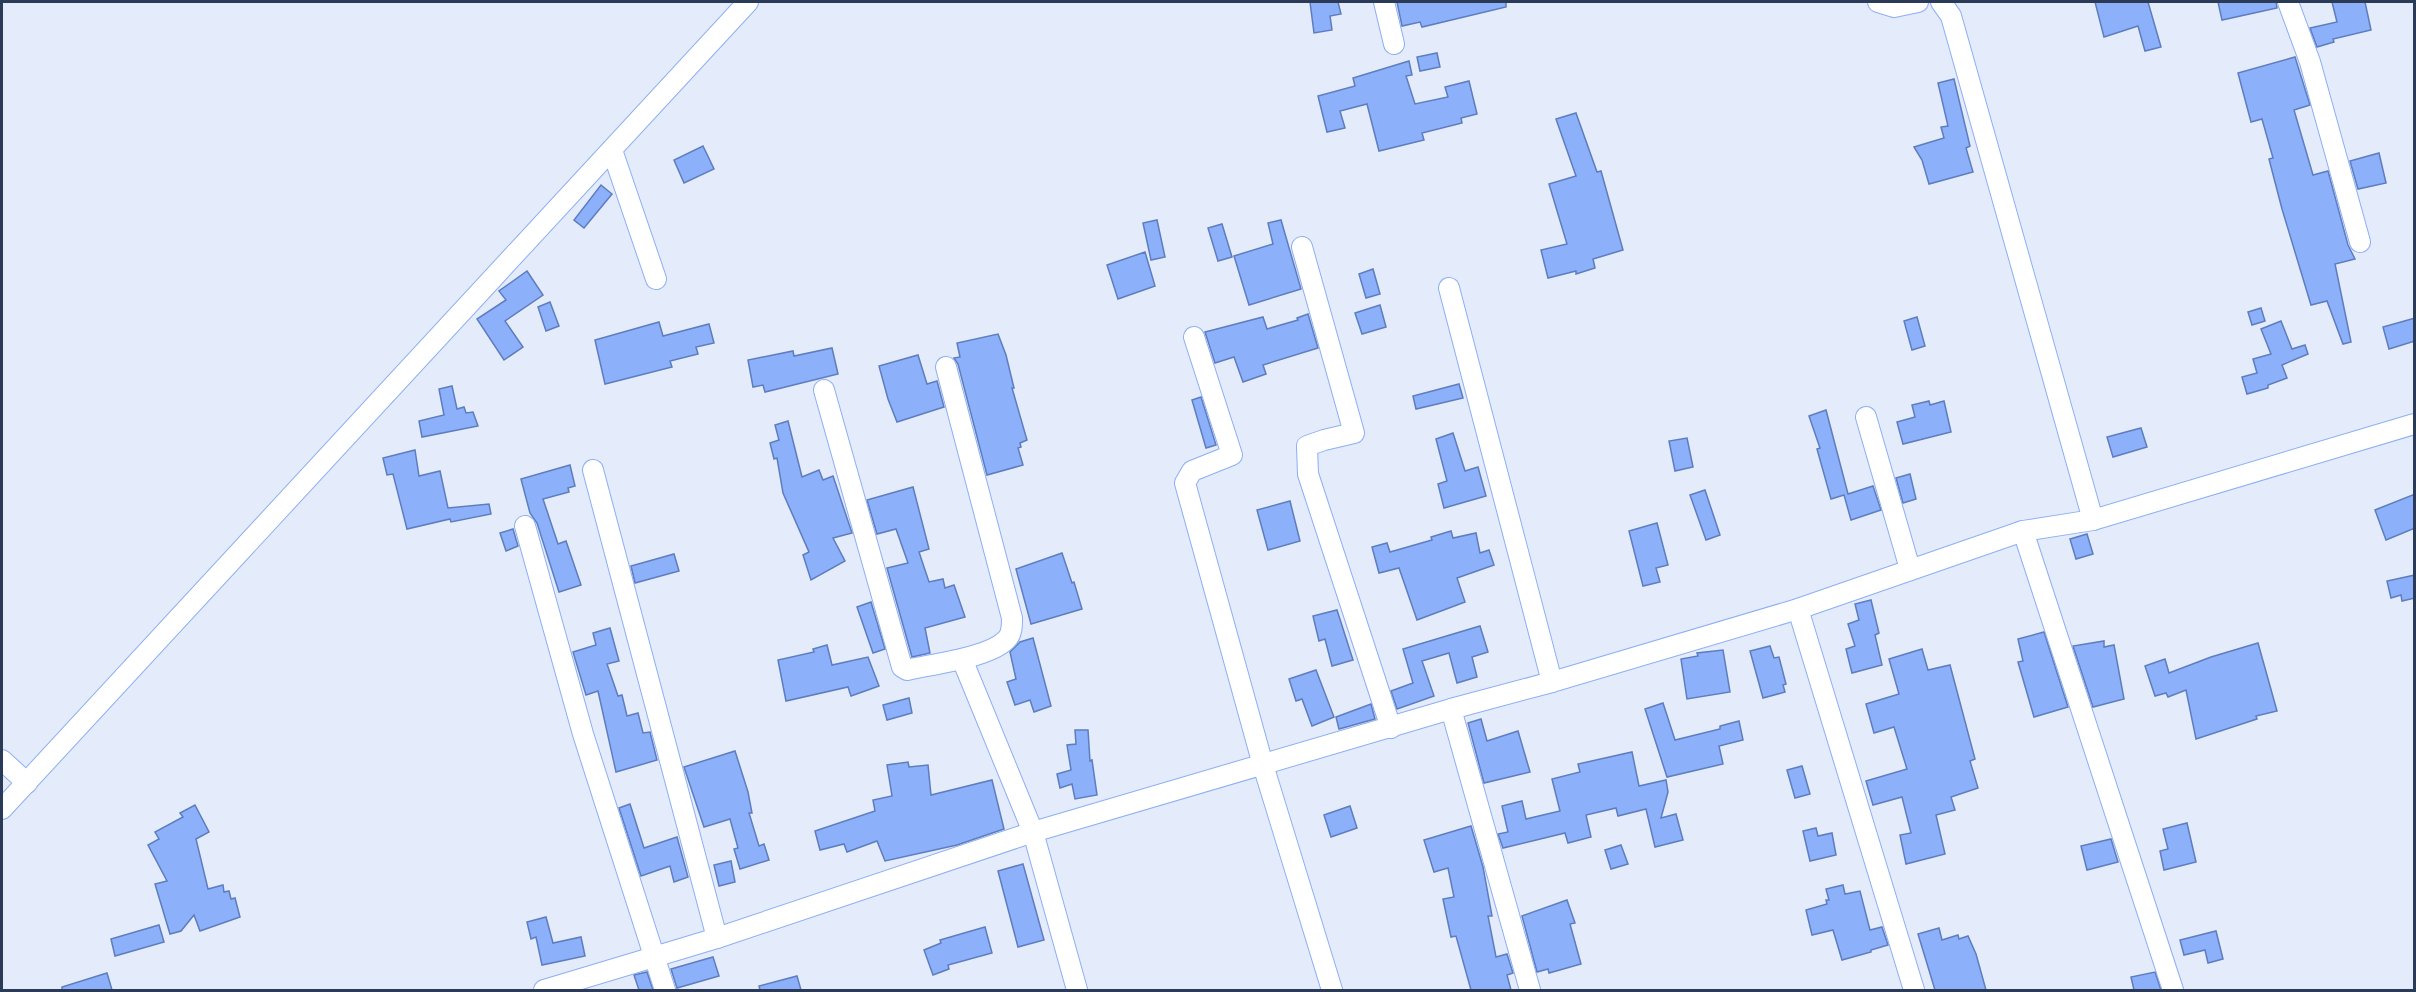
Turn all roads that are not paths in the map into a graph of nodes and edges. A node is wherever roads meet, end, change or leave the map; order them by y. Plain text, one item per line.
1 (748, 2) edge
2 (1384, 2) edge
3 (1878, 2) edge
4 (1918, 2) edge
5 (1941, 2) edge
6 (2288, 2) edge
7 (1394, 45) dead end
8 (612, 150) junction
9 (2360, 242) dead end
10 (1302, 247) dead end
11 (656, 279) dead end
12 (1449, 288) dead end
13 (1194, 337) dead end
14 (946, 367) dead end
15 (824, 390) dead end
16 (1866, 417) dead end
17 (2415, 424) edge
18 (593, 470) dead end
19 (2093, 520) junction
20 (525, 526) dead end
21 (2023, 531) junction
22 (1910, 568) junction
23 (1798, 609) junction
24 (962, 659) junction
25 (1552, 682) junction
26 (1451, 709) junction
27 (1391, 728) junction
28 (2, 760) edge
29 (1263, 765) junction
30 (27, 783) junction
31 (2, 809) edge
32 (1033, 832) junction
33 (717, 938) junction
34 (656, 957) junction
35 (544, 990) edge
36 (665, 990) edge
37 (1077, 990) edge
38 (1332, 990) edge
39 (1530, 990) edge
40 (1914, 990) edge
41 (2172, 990) edge

1 - 8 street
2 - 7 street
3 - 4 street
5 - 19 street
6 - 9 street
8 - 11 street
8 - 30 street
10 - 27 street
12 - 25 street
13 - 29 street
14 - 24 street
15 - 24 street
16 - 22 street
17 - 19 street
18 - 33 street
19 - 21 street
20 - 34 street
21 - 22 street
21 - 41 street
22 - 23 street
23 - 25 street
23 - 40 street
24 - 32 street
25 - 26 street
26 - 27 street
26 - 39 street
27 - 29 street
28 - 30 street
29 - 32 street
29 - 38 street
30 - 31 street
32 - 33 street
32 - 37 street
33 - 34 street
34 - 35 street
34 - 36 street

